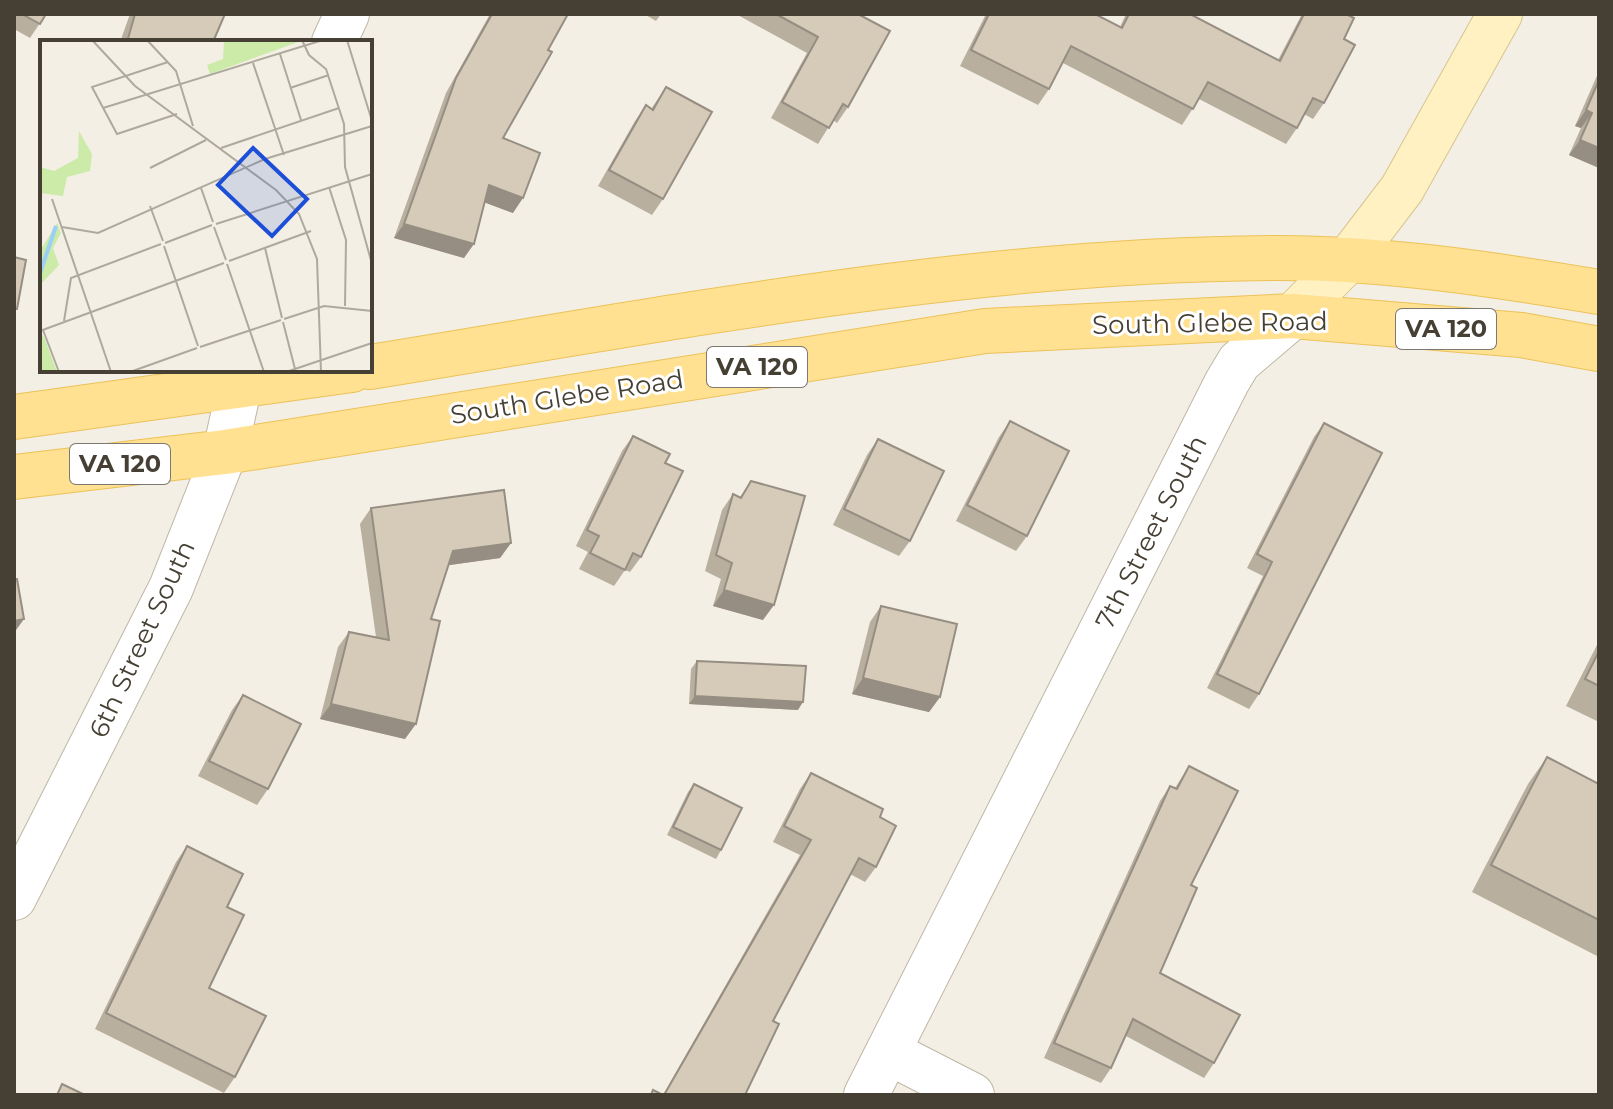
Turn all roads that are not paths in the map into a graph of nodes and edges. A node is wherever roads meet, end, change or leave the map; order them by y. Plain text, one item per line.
1 (347, 14) edge
2 (1500, 14) edge
3 (335, 40) edge
4 (1347, 261) junction
5 (1599, 292) edge
6 (1293, 316) junction
7 (1599, 349) edge
8 (372, 367) edge
9 (328, 372) edge
10 (242, 379) edge
11 (14, 417) edge
12 (225, 452) junction
13 (14, 477) edge
14 (14, 898) edge
15 (888, 1052) junction
16 (866, 1095) edge
17 (972, 1095) edge

1 - 3 street
2 - 4 street, 7th Street South
4 - 5 main road, VA 120
4 - 6 street, 7th Street South
4 - 8 main road, VA 120
6 - 7 main road, South Glebe Road / VA 120
6 - 12 main road, South Glebe Road / VA 120
6 - 15 street, 7th Street South
9 - 10 main road, VA 120
10 - 11 main road, VA 120
10 - 12 street, 6th Street South
12 - 13 main road, South Glebe Road / VA 120
12 - 14 street, 6th Street South
15 - 16 street, 7th Street South
15 - 17 street

